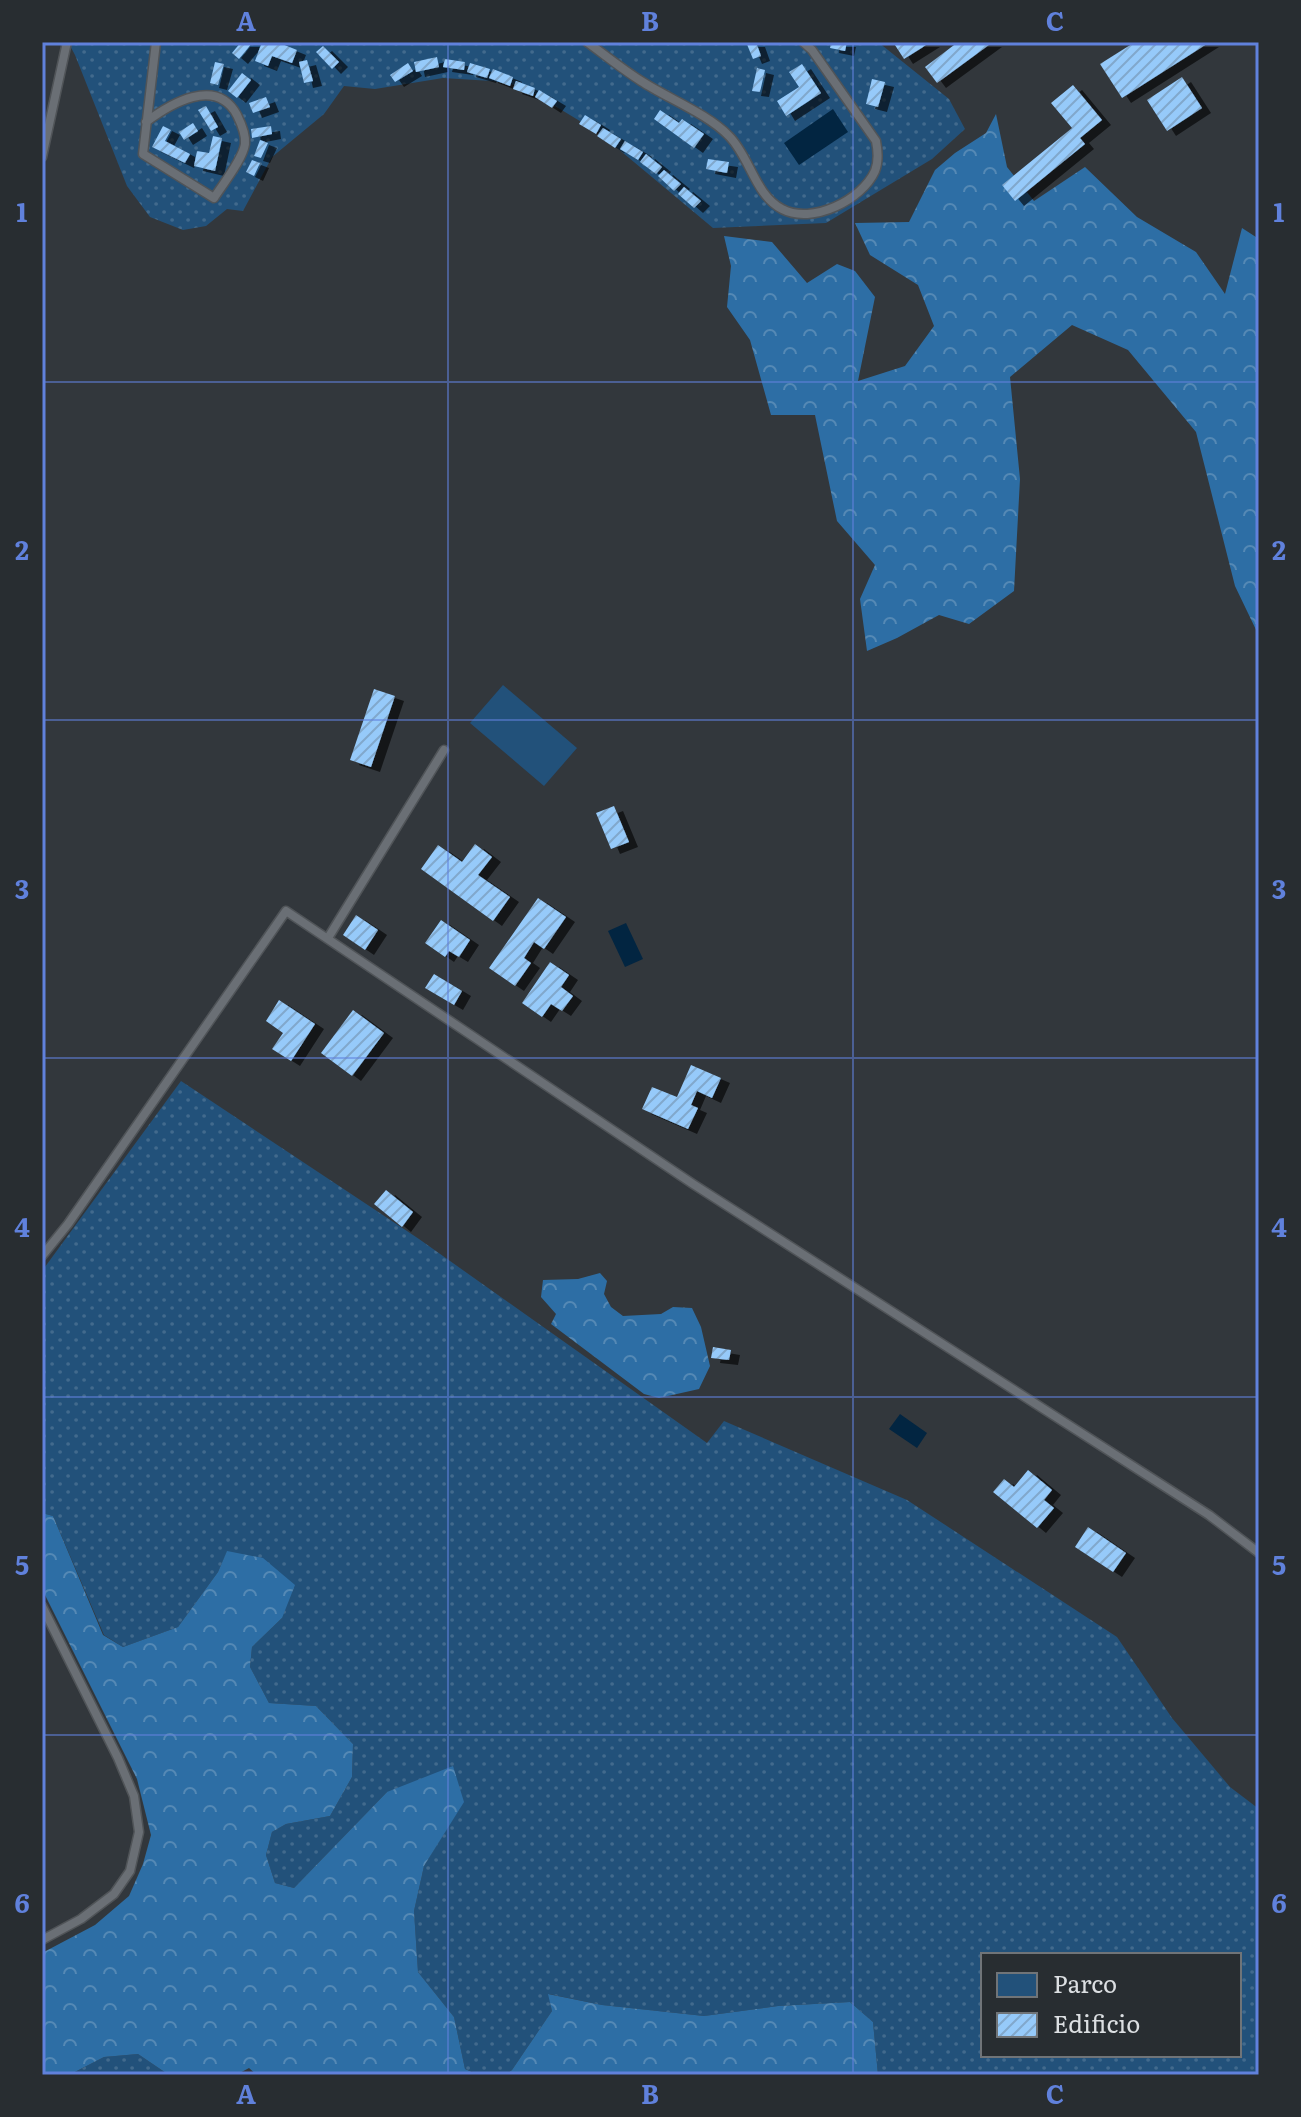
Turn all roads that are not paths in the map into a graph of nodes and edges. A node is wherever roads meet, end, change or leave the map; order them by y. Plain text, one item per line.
1 (67, 42) edge
2 (156, 42) edge
3 (587, 42) edge
4 (803, 42) edge
5 (146, 122) junction
6 (42, 157) edge
7 (444, 750) dead end
8 (328, 938) junction
9 (42, 1256) edge
10 (1259, 1553) edge
11 (42, 1606) edge
12 (42, 1940) edge

1 - 6 lane
2 - 5 lane
3 - 4 lane
5 - 5 lane
7 - 8 lane
8 - 9 lane
8 - 10 lane
11 - 12 lane

